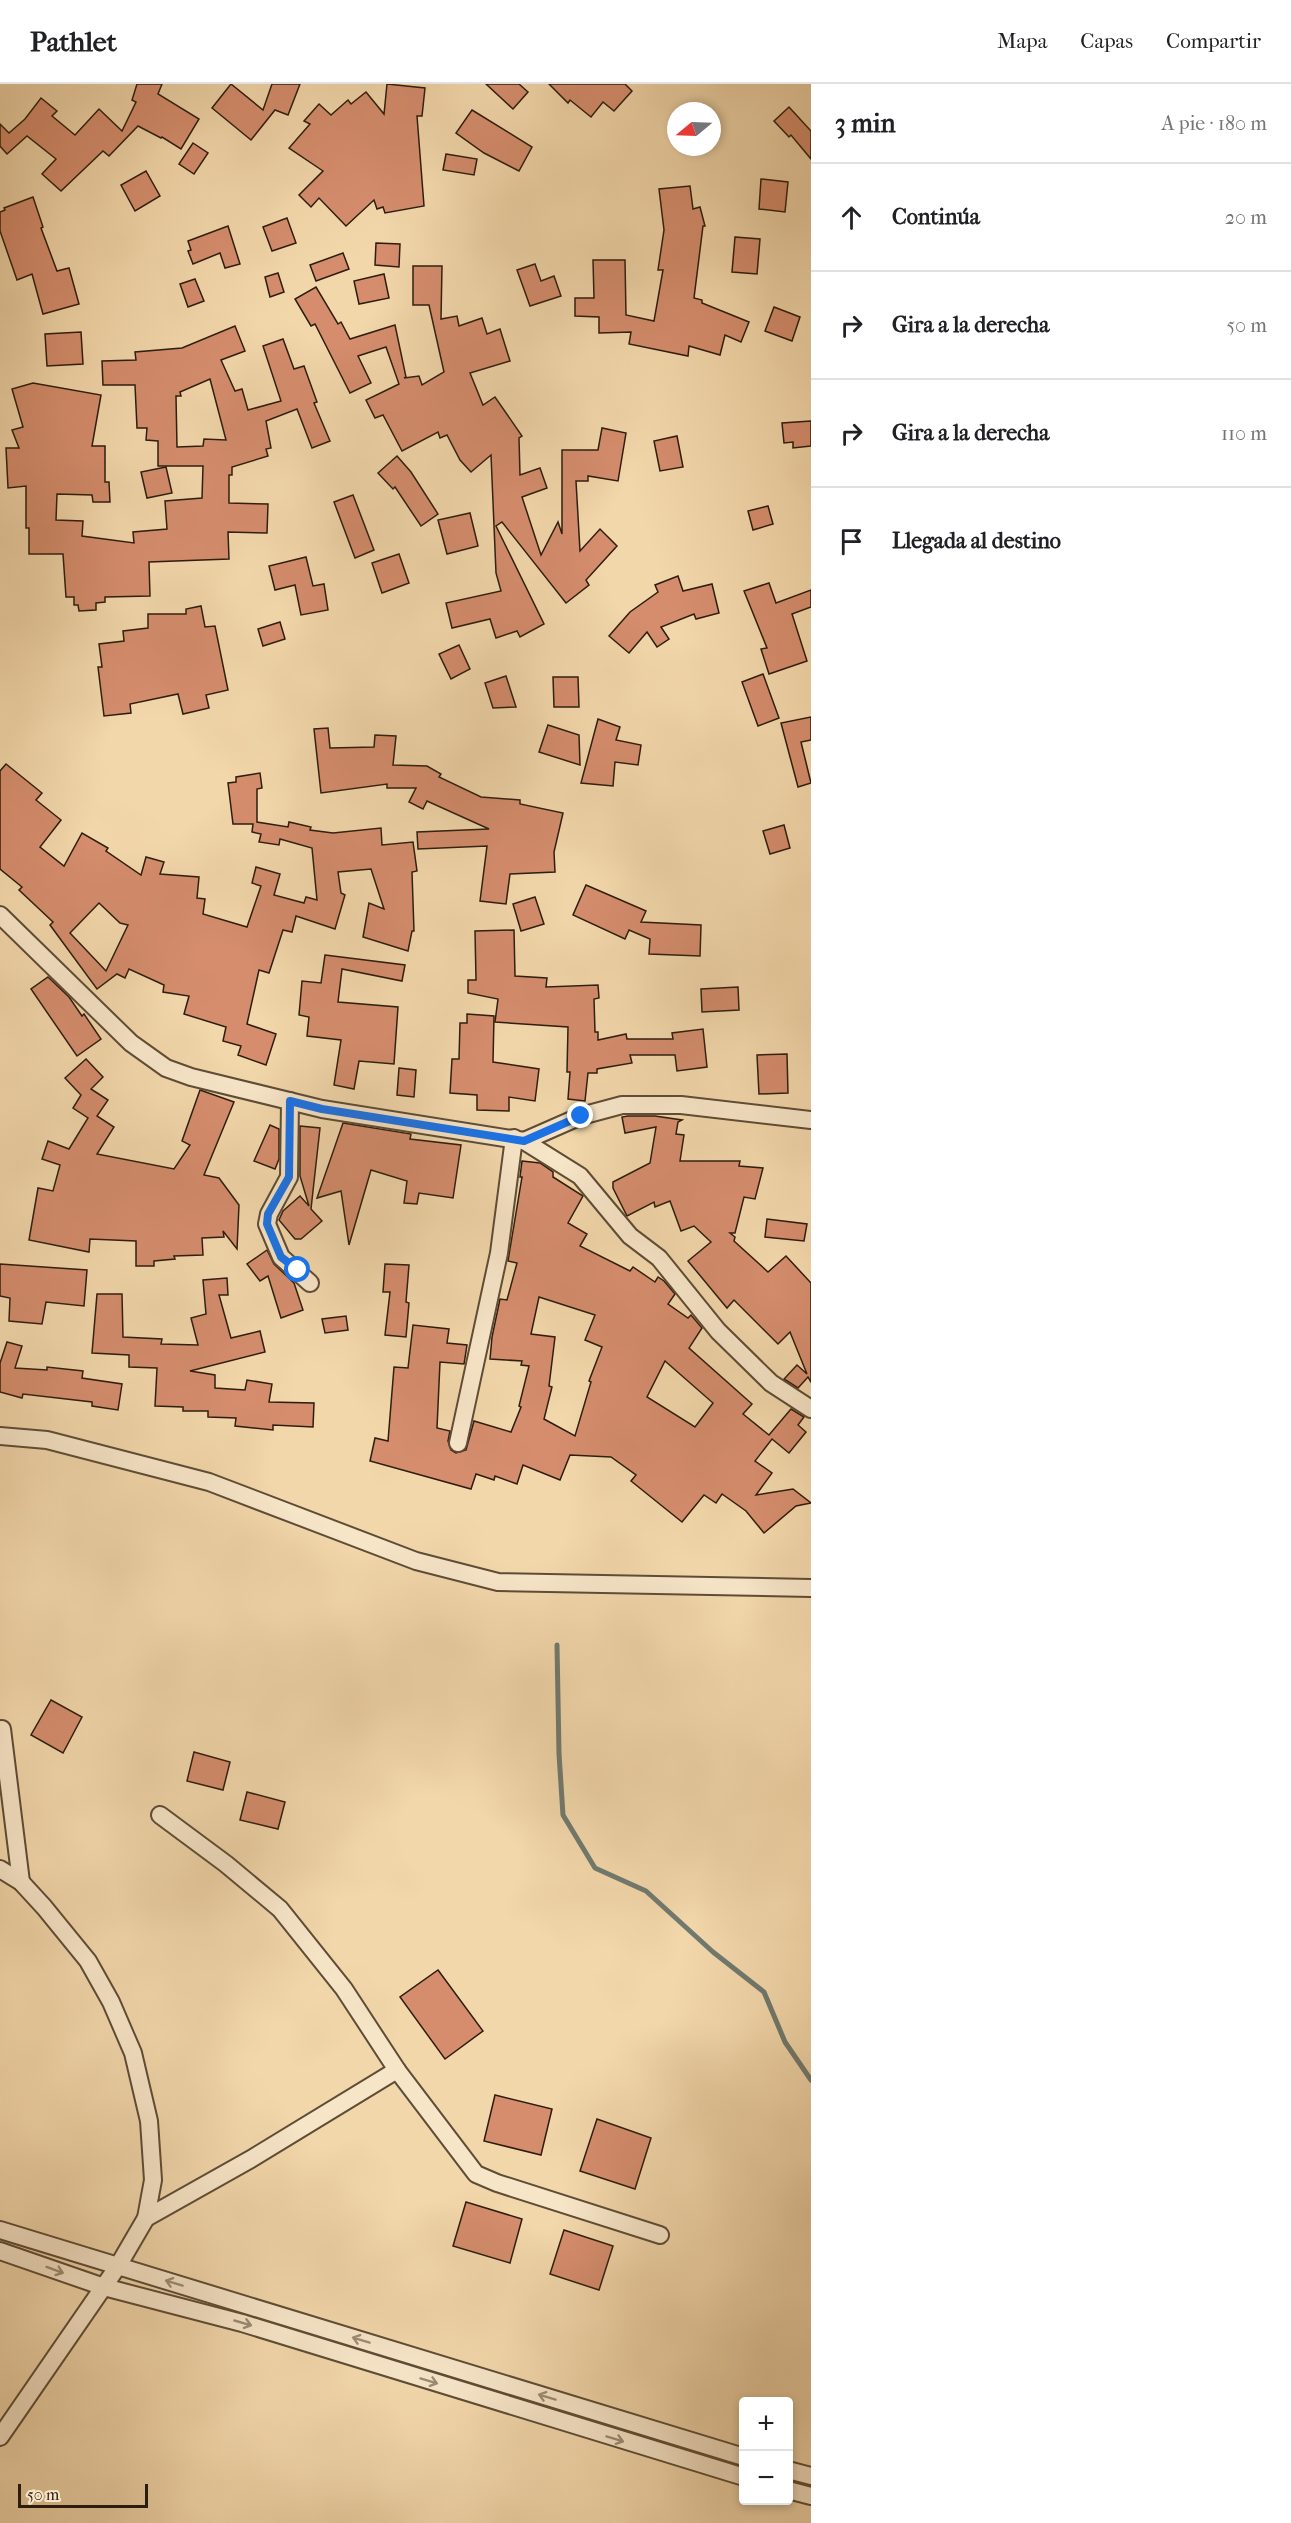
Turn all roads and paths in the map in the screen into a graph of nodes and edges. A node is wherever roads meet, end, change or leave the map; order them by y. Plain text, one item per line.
1 (0, 915) edge
2 (290, 1101) junction
3 (811, 1120) edge
4 (519, 1139) junction
5 (310, 1283) dead end
6 (811, 1408) edge
7 (0, 1436) edge
8 (458, 1443) dead end
9 (811, 1588) edge
10 (2, 1729) dead end
11 (160, 1815) dead end
12 (0, 1869) edge
13 (21, 1882) junction
14 (397, 2070) junction
15 (146, 2218) junction
16 (0, 2230) edge
17 (660, 2235) dead end
18 (0, 2251) edge
19 (118, 2266) junction
20 (104, 2287) junction
21 (0, 2437) edge
22 (706, 2447) junction
23 (739, 2456) edge
24 (698, 2465) junction
25 (793, 2471) edge
26 (739, 2476) edge
27 (811, 2476) edge
28 (793, 2491) edge
29 (811, 2496) edge

1 - 2 street
2 - 4 street
2 - 5 street
3 - 4 street
4 - 6 street
4 - 8 street
7 - 9 street
10 - 13 street
11 - 14 street
12 - 13 street
13 - 15 street
14 - 15 street
14 - 17 street
15 - 19 street
16 - 19 street
18 -> 20 street
19 - 20 street
22 -> 19 street
20 - 21 street
20 -> 24 street
22 - 23 street
22 - 24 street
24 - 26 street
25 - 27 street
28 - 29 street

